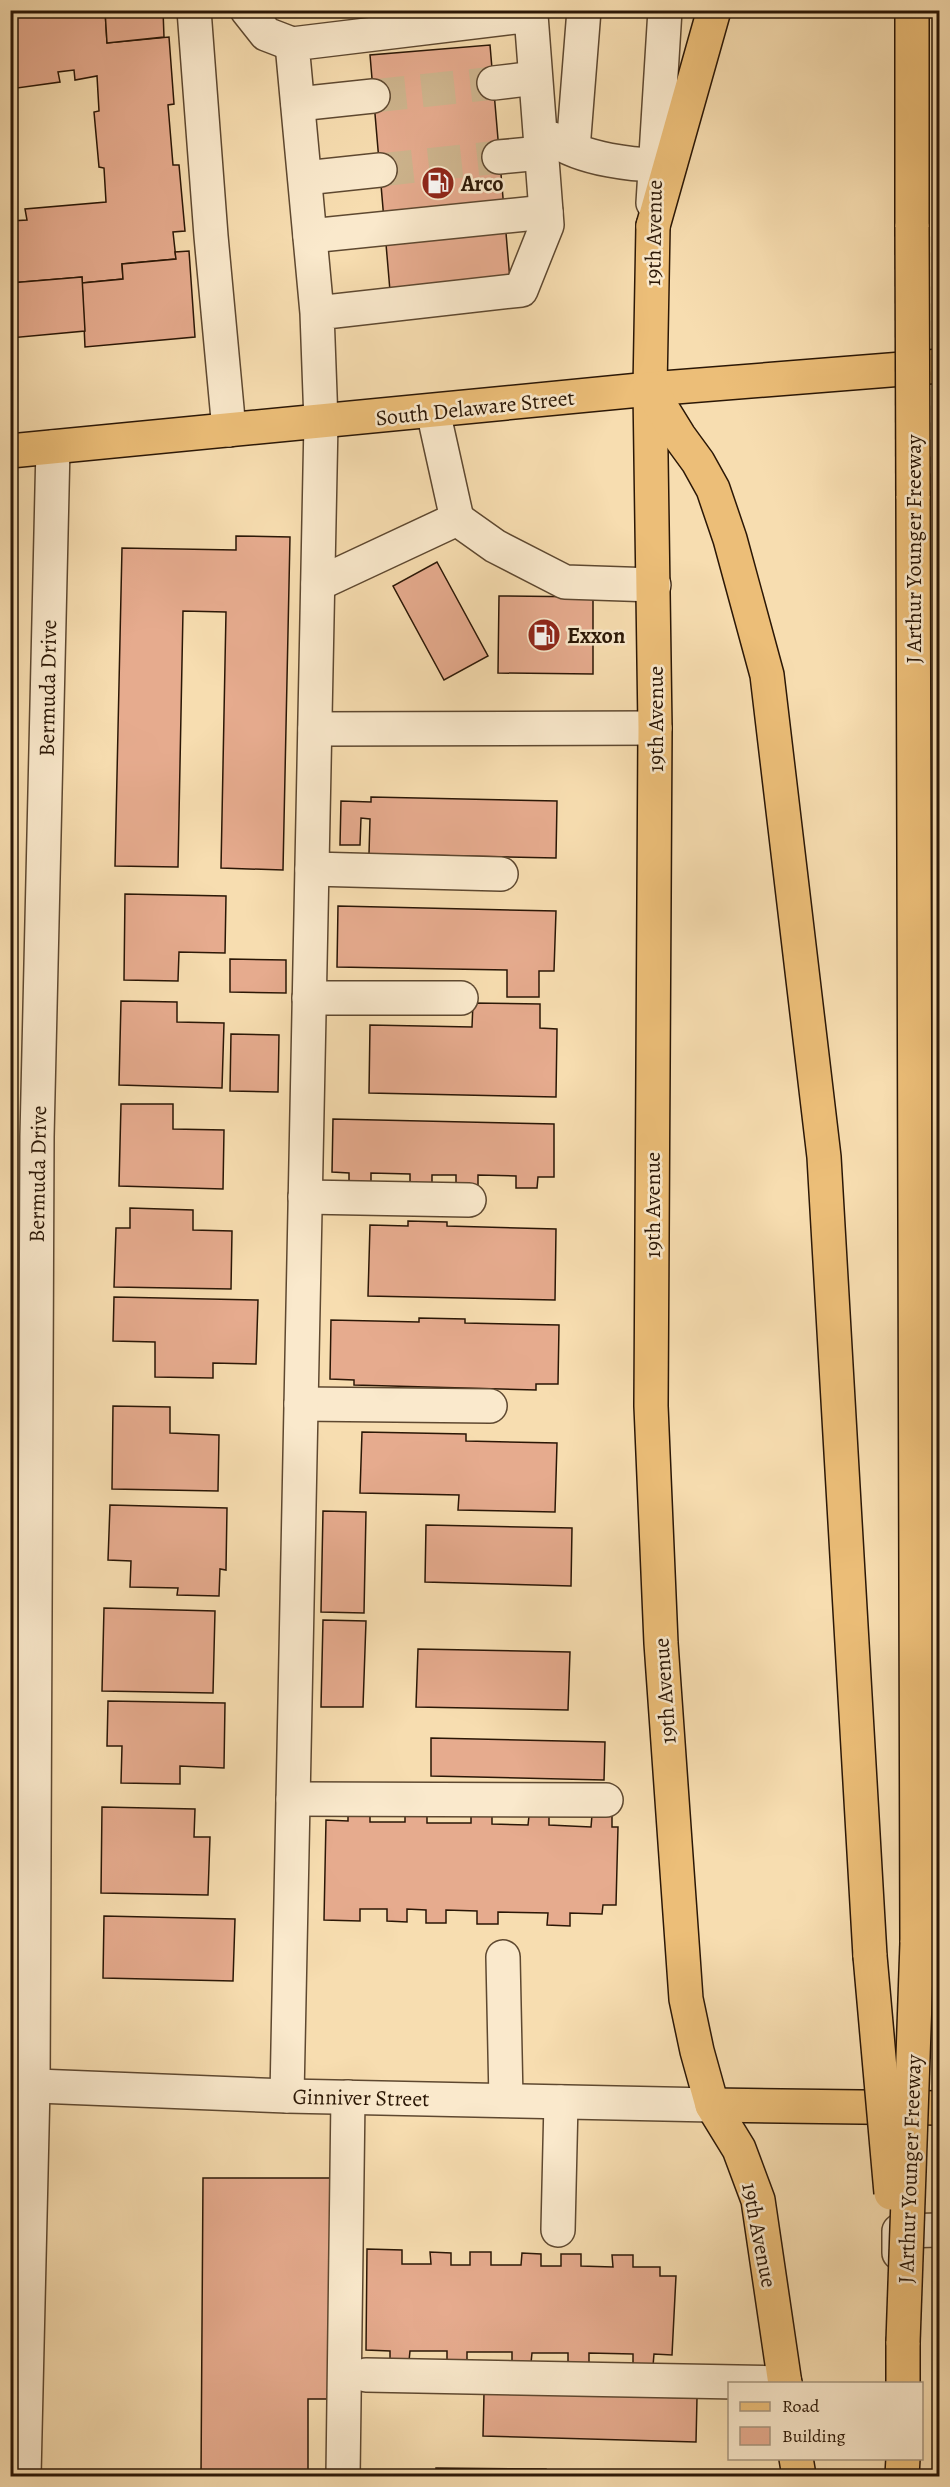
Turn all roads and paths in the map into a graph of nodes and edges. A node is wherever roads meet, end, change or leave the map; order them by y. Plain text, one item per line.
1 (194, 10) edge
2 (247, 10) edge
3 (584, 10) edge
4 (665, 10) edge
5 (714, 10) edge
6 (912, 10) edge
7 (292, 44) junction
8 (535, 78) junction
9 (494, 83) tunnel mouth
10 (374, 96) tunnel mouth
11 (298, 104) junction
12 (540, 141) junction
13 (573, 149) junction
14 (499, 157) tunnel mouth
15 (662, 165) junction
16 (380, 170) tunnel mouth
17 (305, 178) junction
18 (546, 212) junction
19 (310, 236) junction
20 (317, 313) junction
21 (939, 366) edge
22 (650, 389) junction
23 (433, 411) junction
24 (321, 422) junction
25 (229, 430) junction
26 (52, 447) junction
27 (10, 451) edge
28 (457, 519) junction
29 (318, 584) junction
30 (654, 585) junction
31 (655, 728) junction
32 (315, 729) junction
33 (312, 870) junction
34 (501, 874) dead end
35 (309, 998) junction
36 (461, 998) dead end
37 (24, 1137) edge
38 (305, 1197) junction
39 (469, 1200) dead end
40 (301, 1404) junction
41 (490, 1406) dead end
42 (22, 1607) edge
43 (293, 1799) junction
44 (606, 1800) dead end
45 (502, 1957) dead end
46 (22, 2086) edge
47 (286, 2096) junction
48 (348, 2097) junction
49 (506, 2100) junction
50 (561, 2102) junction
51 (712, 2105) junction
52 (939, 2108) edge
53 (558, 2230) dead end
54 (939, 2230) edge
55 (903, 2342) junction
56 (366, 2375) dead end
57 (733, 2382) edge
58 (785, 2382) edge
59 (902, 2382) edge
60 (902, 2382) edge
61 (796, 2460) edge
62 (903, 2460) edge
63 (24, 2476) edge
64 (343, 2476) edge
65 (799, 2476) edge
66 (903, 2476) edge

1 - 25 street
2 - 7 street
3 - 13 street
4 - 15 street, 19th Avenue
5 - 15 main road, 19th Avenue
6 - 55 main road, J Arthur Younger Freeway, bridge
7 - 8 street
7 - 11 street
8 - 9 street
8 - 12 street
10 - 11 street
11 - 17 street
12 - 13 street
12 - 14 street
12 - 18 street
13 - 15 street
15 - 22 main road, 19th Avenue
16 - 17 street
17 - 19 street
18 - 19 street
18 - 20 street
19 - 20 street
20 - 24 street
21 - 22 main road, South Delaware Street
22 - 23 main road, South Delaware Street
22 - 30 main road, 19th Avenue
22 - 55 main road, bridge
23 - 24 main road, South Delaware Street
23 - 28 street
24 - 25 main road, South Delaware Street
24 - 29 street
25 - 26 main road, South Delaware Street
26 - 27 main road, South Delaware Street
26 - 37 street, Bermuda Drive
28 - 29 street
28 - 30 street
29 - 32 street
30 - 31 main road, 19th Avenue
31 - 32 street
31 - 51 main road, 19th Avenue
32 - 33 street
33 - 34 street
33 - 35 street
35 - 36 street
35 - 38 street
37 - 42 street, Bermuda Drive
38 - 39 street
38 - 40 street
40 - 41 street
40 - 43 street
42 - 46 street, Bermuda Drive
43 - 44 street
43 - 47 street
45 - 49 street
46 - 47 street, Ginniver Street
46 - 63 street, Bermuda Drive
47 - 48 street, Ginniver Street
48 - 49 street, Ginniver Street
48 - 64 street
49 - 50 street, Ginniver Street
50 - 51 street, Ginniver Street
50 - 53 street
51 - 52 main road
51 - 58 main road, 19th Avenue
54 - 60 street
55 - 59 main road, J Arthur Younger Freeway
56 - 57 street
61 - 65 main road
62 - 66 main road

